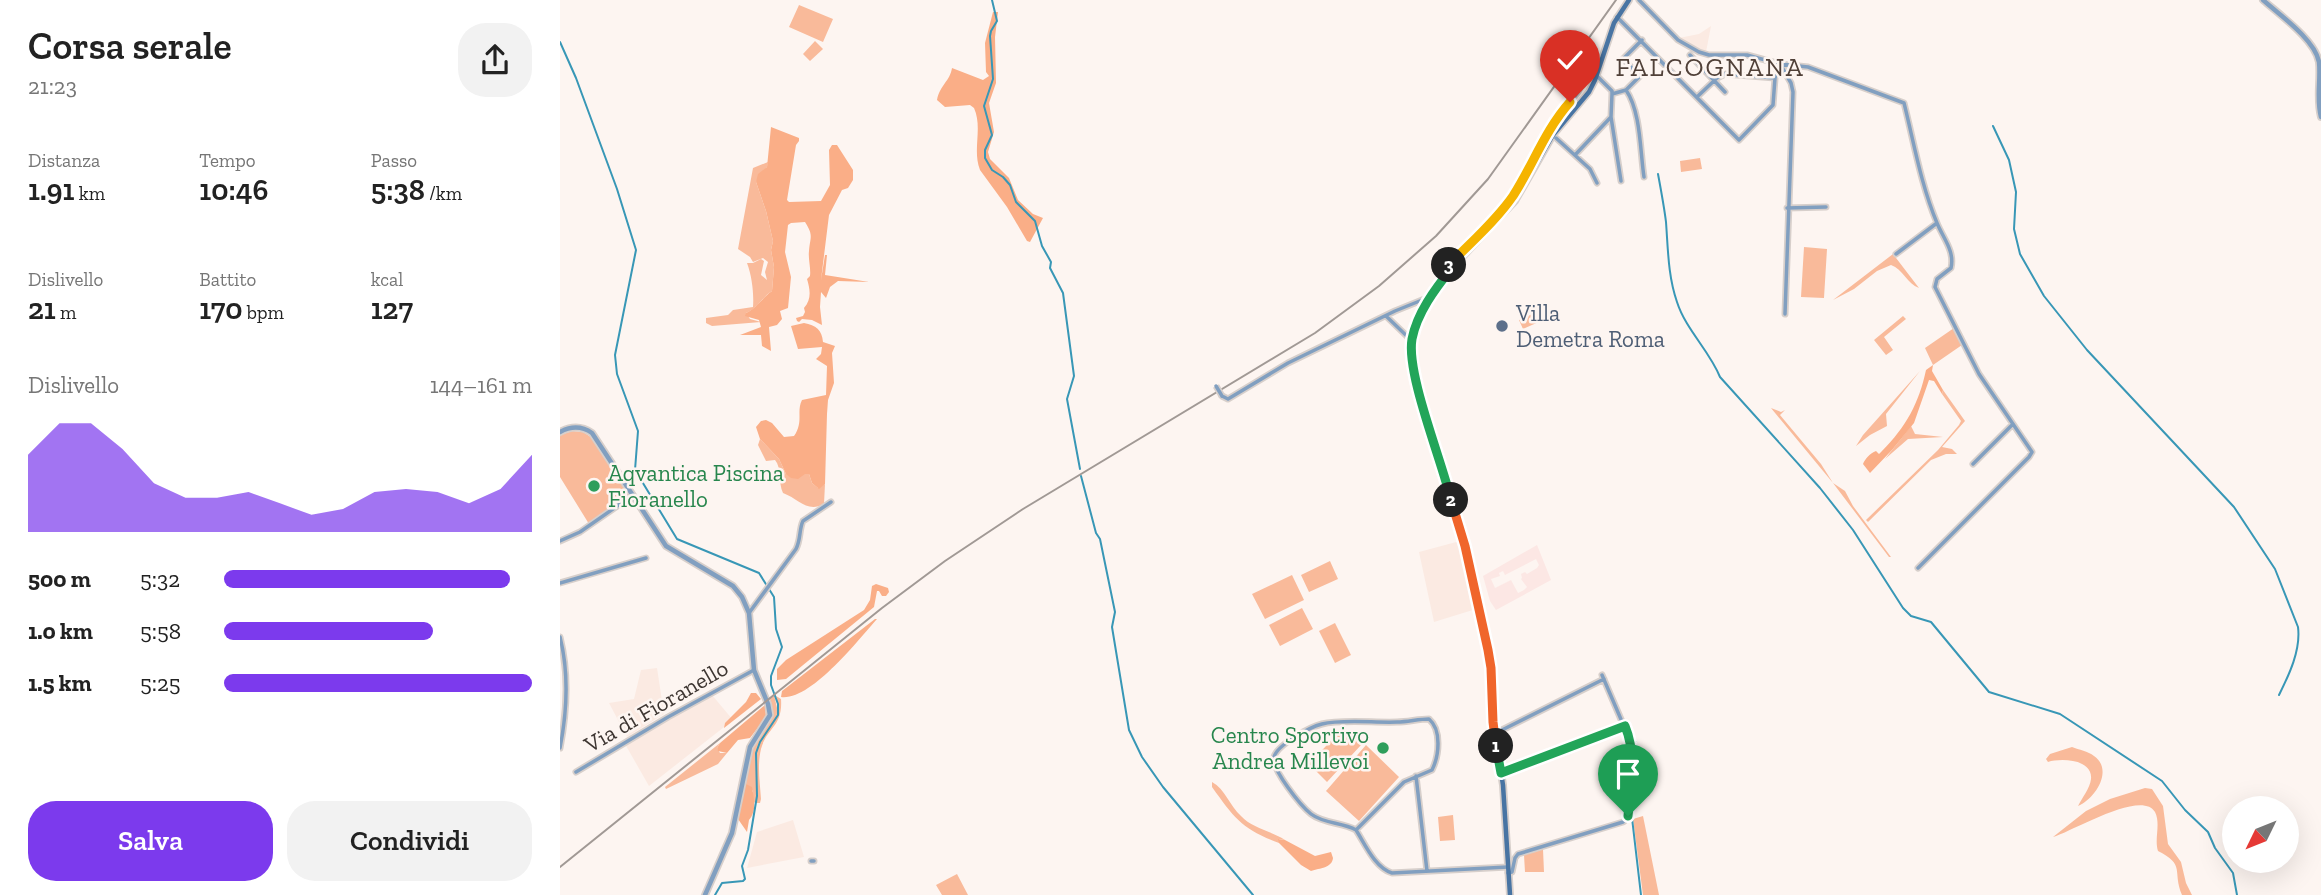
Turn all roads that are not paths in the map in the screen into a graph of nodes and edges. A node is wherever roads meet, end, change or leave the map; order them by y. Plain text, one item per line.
1 (1629, 0) edge
2 (1640, 0) edge
3 (2263, 0) edge
4 (1617, 16) junction
5 (1642, 40) junction
6 (1690, 55) dead end
7 (1780, 64) junction
8 (1597, 73) junction
9 (1775, 78) junction
10 (1715, 80) junction
11 (1626, 90) junction
12 (1726, 92) dead end
13 (1612, 94) junction
14 (1698, 97) junction
15 (1611, 117) junction
16 (2321, 117) edge
17 (1556, 138) dead end
18 (1575, 155) junction
19 (1644, 177) dead end
20 (1621, 181) dead end
21 (1597, 183) dead end
22 (1826, 207) dead end
23 (1787, 208) junction
24 (1937, 223) junction
25 (1896, 254) dead end
26 (1451, 269) junction
27 (1432, 296) junction
28 (1785, 314) dead end
29 (1385, 316) junction
30 (1412, 341) junction
31 (1216, 386) dead end
32 (2013, 424) junction
33 (560, 432) edge
34 (1973, 464) dead end
35 (633, 495) junction
36 (831, 502) dead end
37 (560, 541) edge
38 (646, 558) dead end
39 (1918, 568) dead end
40 (560, 583) edge
41 (749, 613) junction
42 (560, 637) edge
43 (754, 670) junction
44 (1625, 726) junction
45 (1494, 734) junction
46 (560, 748) edge
47 (576, 772) dead end
48 (1501, 773) junction
49 (1416, 776) junction
50 (1356, 830) junction
51 (1508, 870) junction
52 (1427, 871) junction
53 (705, 895) edge
54 (1510, 895) edge

1 - 4 main road
2 - 7 street
3 - 16 street
4 - 5 street
4 - 8 main road
5 - 11 street
5 - 14 street
6 - 10 street
7 - 9 street
7 - 23 street
7 - 24 street
8 - 13 street
8 - 26 main road
8 - 26 street
9 - 10 street
9 - 14 street
10 - 12 street
10 - 14 street
11 - 13 street
11 - 19 street
13 - 15 street
15 - 18 street
15 - 20 street
17 - 18 street
18 - 21 street
22 - 23 street
23 - 28 street
24 - 25 street
24 - 32 street
26 - 27 main road
27 - 29 street
27 - 30 main road
29 - 30 street
29 - 31 street, bridge
30 - 45 main road
32 - 34 street
32 - 39 street
33 - 35 street, Via di Fioranello
35 - 37 street
35 - 41 street, Via di Fioranello
36 - 41 street
38 - 40 street
41 - 43 street, Via di Fioranello
42 - 46 street
43 - 47 street, Via di Fioranello
43 - 53 street, Via di Fioranello
44 - 45 street
44 - 48 street
44 - 51 street
45 - 48 main road
48 - 51 main road
49 - 50 street
49 - 50 street
49 - 52 street
50 - 52 street
51 - 52 street
51 - 54 main road

